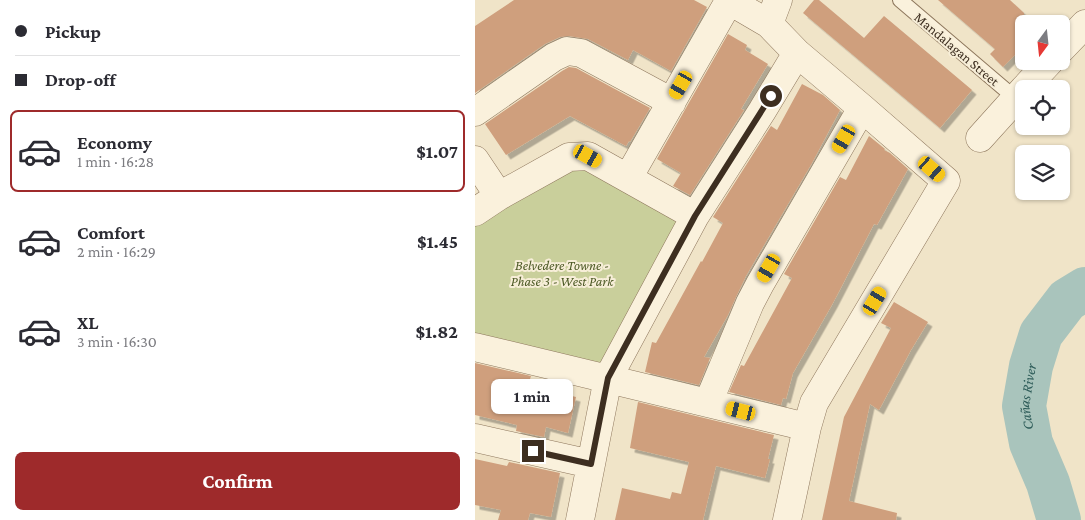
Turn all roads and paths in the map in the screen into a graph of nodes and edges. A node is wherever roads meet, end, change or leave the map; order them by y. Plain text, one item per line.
1 (728, 0) edge
2 (899, 0) edge
3 (773, 12) edge
4 (1085, 24) edge
5 (1070, 40) edge
6 (797, 52) junction
7 (1042, 70) edge
8 (1032, 80) edge
9 (1015, 87) edge
10 (1015, 99) edge
11 (672, 102) junction
12 (862, 108) junction
13 (475, 112) edge
14 (980, 138) dead end
15 (475, 160) edge
16 (628, 178) junction
17 (499, 196) junction
18 (475, 212) edge
19 (695, 216) junction
20 (475, 347) edge
21 (608, 378) junction
22 (708, 403) junction
23 (807, 427) junction
24 (475, 438) edge
25 (591, 464) junction
26 (580, 520) edge
27 (787, 520) edge

1 - 3 street
1 - 11 street
2 - 9 lane, Mandalagan Street
3 - 6 street
4 - 5 street
6 - 12 street
6 - 19 street
7 - 8 street
10 - 14 street
11 - 13 street
11 - 16 street
12 - 22 street
12 - 23 street
15 - 17 street
16 - 17 street
16 - 19 street
17 - 18 street
19 - 21 street
20 - 21 street
21 - 22 street
21 - 25 street
22 - 23 street
23 - 27 street
24 - 25 street
25 - 26 street

